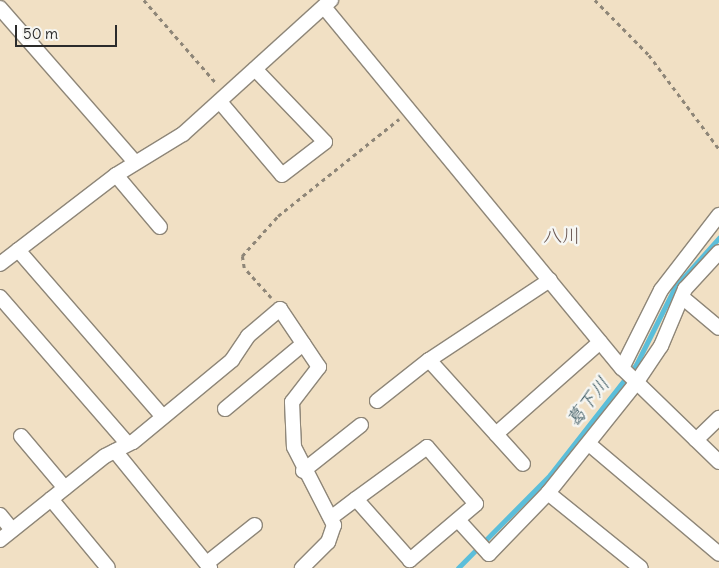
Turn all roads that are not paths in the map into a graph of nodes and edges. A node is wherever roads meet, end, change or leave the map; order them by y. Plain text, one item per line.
1 (327, 3) edge
2 (0, 8) edge
3 (255, 69) junction
4 (225, 100) junction
5 (135, 162) junction
6 (116, 175) junction
7 (719, 215) edge
8 (160, 227) dead end
9 (18, 250) junction
10 (719, 252) edge
11 (0, 264) edge
12 (550, 280) junction
13 (0, 297) edge
14 (682, 297) junction
15 (719, 328) edge
16 (600, 342) junction
17 (303, 344) junction
18 (429, 360) junction
19 (622, 368) junction
20 (636, 383) junction
21 (377, 401) dead end
22 (226, 409) dead end
23 (163, 417) junction
24 (719, 418) edge
25 (361, 425) dead end
26 (496, 434) junction
27 (21, 436) dead end
28 (696, 440) junction
29 (126, 442) junction
30 (589, 444) junction
31 (115, 451) junction
32 (719, 462) edge
33 (523, 464) dead end
34 (303, 471) junction
35 (65, 488) junction
36 (548, 494) junction
37 (51, 499) junction
38 (356, 499) junction
39 (0, 515) edge
40 (332, 517) junction
41 (458, 520) junction
42 (255, 525) dead end
43 (12, 530) junction
44 (0, 540) edge
45 (719, 554) edge
46 (208, 566) edge
47 (108, 568) edge
48 (302, 568) edge
49 (641, 568) edge

1 - 3 street
1 - 12 street
2 - 5 street
3 - 4 street
3 - 4 street
4 - 5 street
5 - 6 street
6 - 8 street
6 - 9 street
7 - 19 street
9 - 11 street
9 - 23 street
10 - 14 street
12 - 16 street
12 - 18 street
13 - 29 street
14 - 15 street
14 - 20 street
16 - 19 street
16 - 26 street
17 - 22 street
17 - 23 street
17 - 34 street
18 - 21 street
18 - 26 street
19 - 20 street
20 - 28 street
20 - 30 street
23 - 29 street
24 - 28 street
25 - 34 street
26 - 33 street
27 - 35 street
28 - 32 street
29 - 31 street
30 - 36 street
30 - 45 street
31 - 35 street
31 - 46 street
34 - 40 street
35 - 37 street
36 - 41 street
36 - 49 street
37 - 43 street
37 - 47 street
38 - 40 street
38 - 41 street
38 - 41 street
39 - 43 street
40 - 48 street
42 - 46 street
43 - 44 street

